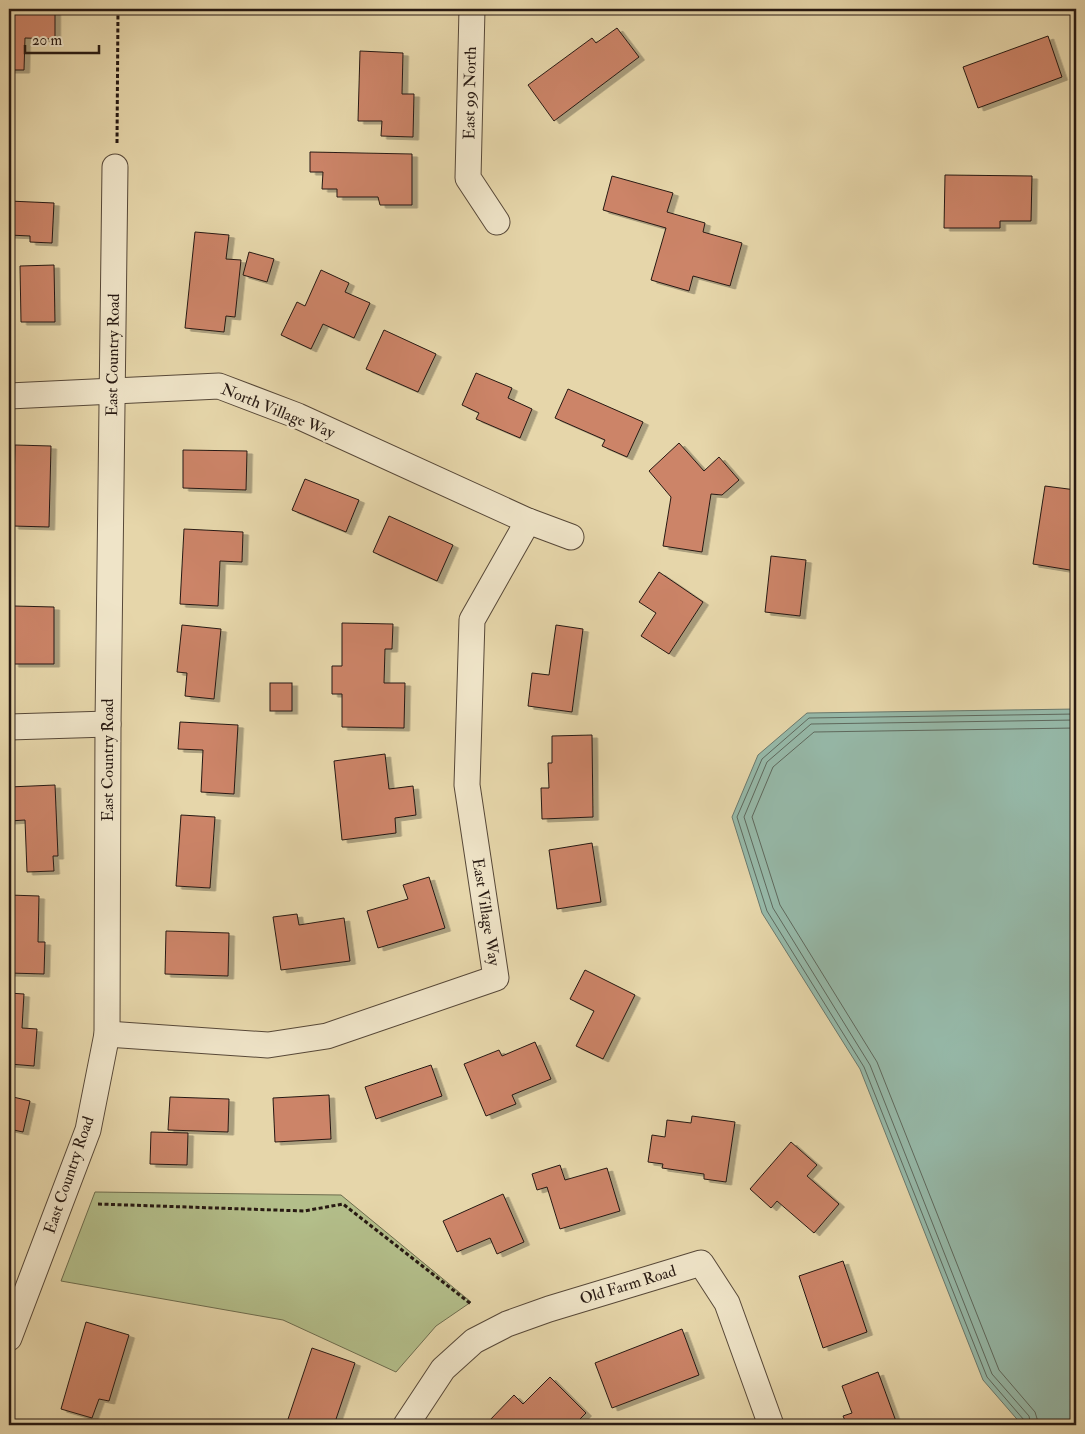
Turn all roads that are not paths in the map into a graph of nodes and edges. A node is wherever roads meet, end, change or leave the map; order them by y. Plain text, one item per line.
1 (472, 9) edge
2 (116, 155) road end
3 (496, 222) dead end
4 (112, 390) junction
5 (9, 396) edge
6 (528, 521) junction
7 (571, 537) dead end
8 (108, 724) junction
9 (9, 727) edge
10 (107, 1034) junction
11 (9, 1338) edge
12 (410, 1417) edge
13 (771, 1425) edge

1 - 3 street, East 99 North
2 - 4 street, East Country Road
4 - 5 street, North Village Way
4 - 6 street, North Village Way
4 - 8 street, East Country Road
6 - 7 street, North Village Way
6 - 10 street, East Village Way
8 - 9 street
8 - 10 street, East Country Road
10 - 11 street, East Country Road
12 - 13 street, Old Farm Road

